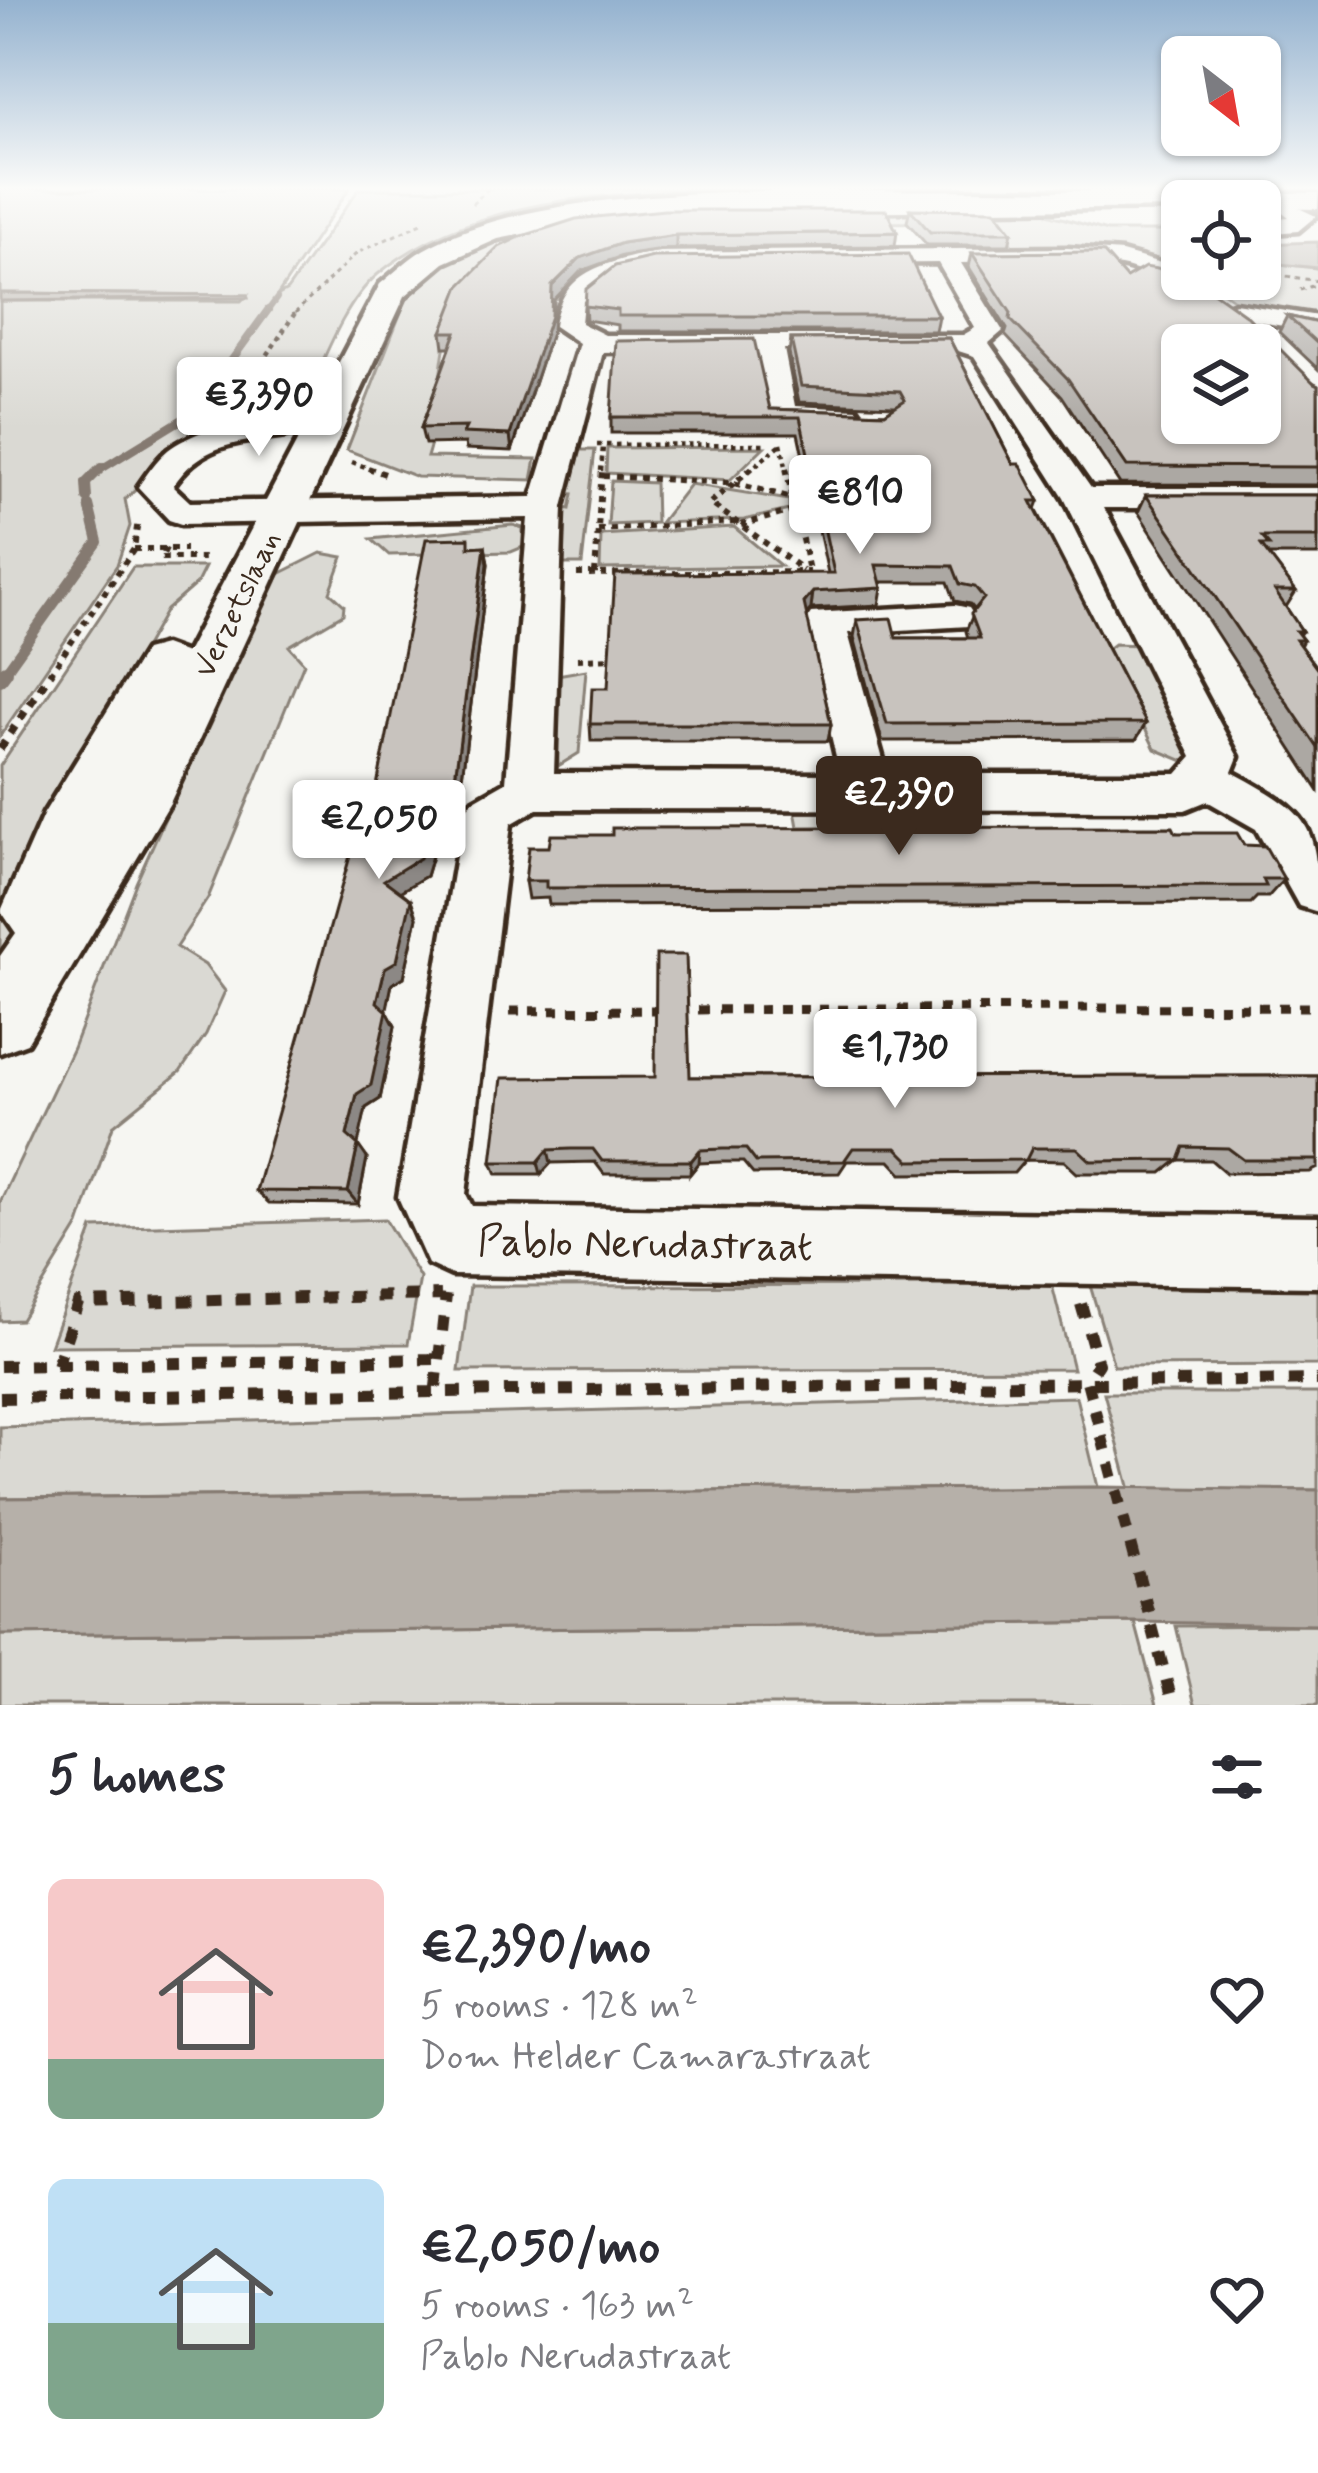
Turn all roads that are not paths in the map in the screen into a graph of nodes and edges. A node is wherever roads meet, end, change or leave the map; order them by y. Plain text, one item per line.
1 (388, 269) edge
2 (419, 269) edge
3 (615, 269) edge
4 (954, 269) edge
5 (1218, 300) edge
6 (1239, 300) edge
7 (1245, 324) edge
8 (1318, 324) edge
9 (769, 341) junction
10 (599, 343) junction
11 (971, 343) junction
12 (882, 415) edge
13 (296, 425) junction
14 (1082, 498) junction
15 (1318, 498) edge
16 (268, 504) junction
17 (547, 504) junction
18 (955, 617) dead end
19 (1206, 779) junction
20 (529, 791) junction
21 (868, 792) junction
22 (1318, 891) edge
23 (0, 991) edge
24 (0, 1019) edge
25 (1318, 1252) edge

1 - 13 main road, Verzetslaan
2 - 16 main road, Verzetslaan
3 - 10 street
4 - 11 street
5 - 7 street
6 - 8 street
9 - 10 street
9 - 11 street
9 - 12 street
10 - 17 street
11 - 14 street
13 - 16 main road, Verzetslaan
13 - 16 street
14 - 15 street
14 - 19 street
16 - 17 street
16 - 23 main road, Verzetslaan
16 - 24 main road, Verzetslaan
17 - 20 street
18 - 21 street
19 - 21 street
19 - 22 street
20 - 21 street
20 - 25 street, Pablo Nerudastraat

